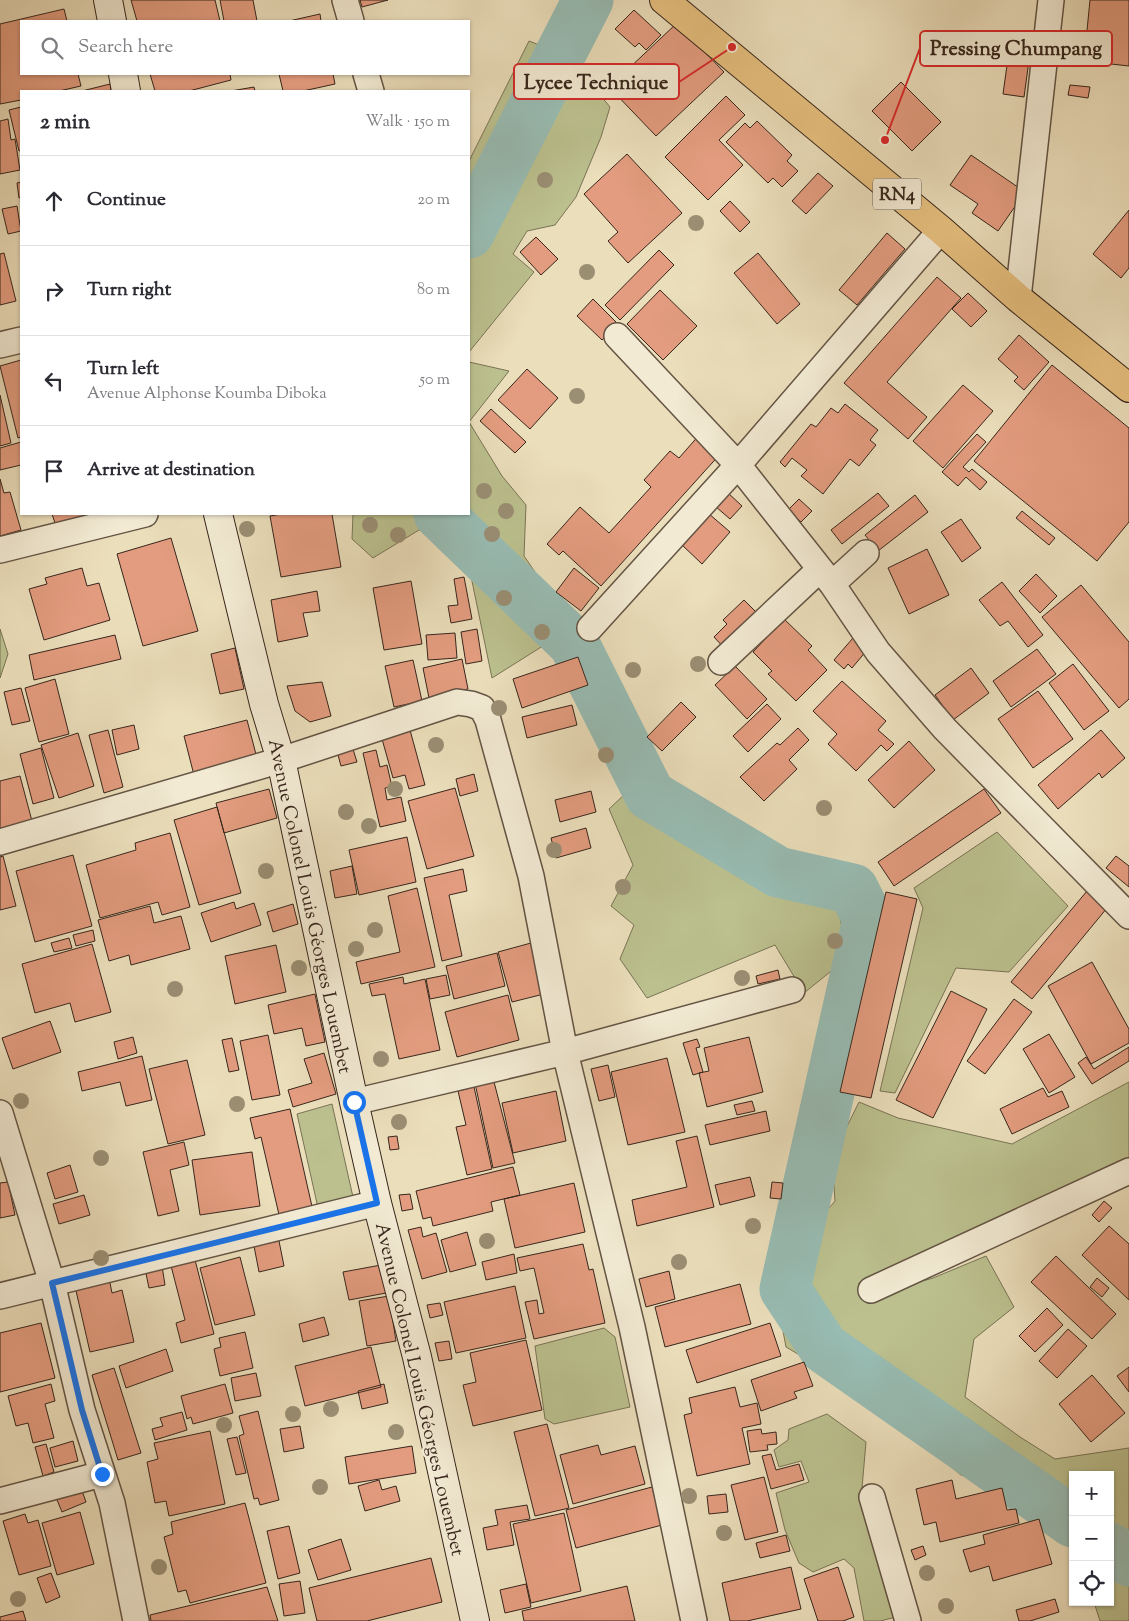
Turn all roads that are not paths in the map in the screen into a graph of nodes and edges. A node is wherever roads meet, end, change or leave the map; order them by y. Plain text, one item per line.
1 (108, 0) edge
2 (345, 0) edge
3 (664, 0) edge
4 (1052, 0) edge
5 (112, 20) edge
6 (351, 20) edge
7 (123, 75) edge
8 (366, 75) edge
9 (126, 90) edge
10 (371, 90) edge
11 (940, 230) junction
12 (1018, 298) junction
13 (617, 336) dead end
14 (20, 340) edge
15 (0, 345) edge
16 (1129, 388) edge
17 (738, 465) junction
18 (141, 515) edge
19 (218, 515) edge
20 (0, 550) edge
21 (866, 553) dead end
22 (826, 577) junction
23 (590, 628) dead end
24 (721, 662) dead end
25 (281, 760) junction
26 (0, 842) edge
27 (1129, 916) edge
28 (792, 990) dead end
29 (565, 1052) junction
30 (354, 1102) junction
31 (0, 1113) edge
32 (1129, 1171) edge
33 (377, 1203) junction
34 (52, 1283) junction
35 (872, 1290) dead end
36 (0, 1296) edge
37 (102, 1474) junction
38 (872, 1497) dead end
39 (0, 1501) edge
40 (136, 1621) edge
41 (476, 1621) edge
42 (694, 1621) edge
43 (908, 1621) edge

1 - 5 street
2 - 6 street
3 - 11 highway, RN4
4 - 12 street
7 - 9 street
8 - 10 street
11 - 12 highway, RN4
11 - 17 street
12 - 16 highway, RN4
13 - 17 street
14 - 15 street
17 - 22 street
17 - 23 street
18 - 20 street
19 - 25 street, Avenue Colonel Louis Géorges Louembet
21 - 22 street
22 - 24 street
22 - 27 street
25 - 26 street
25 - 29 street
25 - 30 street, Avenue Colonel Louis Géorges Louembet
28 - 29 street
29 - 30 street
29 - 42 street
30 - 33 street, Avenue Colonel Louis Géorges Louembet
31 - 34 street
32 - 35 street
33 - 34 street
33 - 41 street, Avenue Colonel Louis Géorges Louembet
34 - 36 street
34 - 37 street
37 - 39 street
37 - 40 street
38 - 43 street

